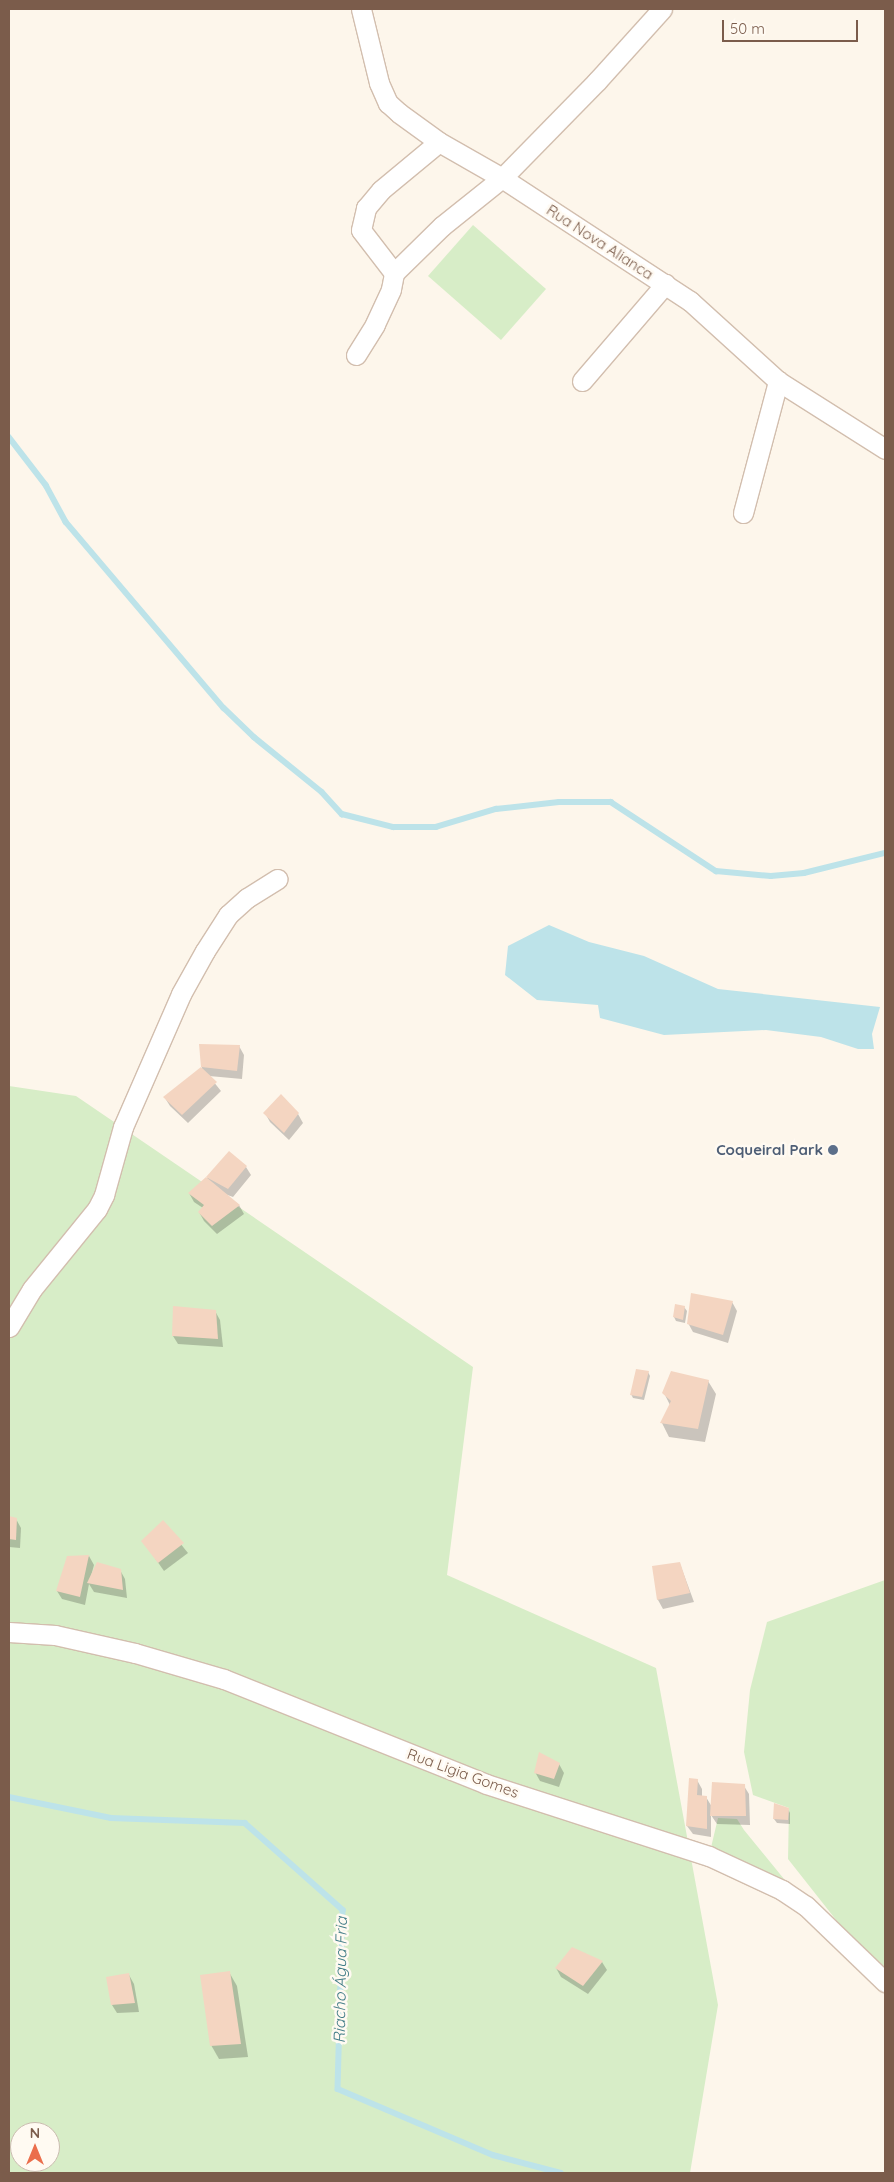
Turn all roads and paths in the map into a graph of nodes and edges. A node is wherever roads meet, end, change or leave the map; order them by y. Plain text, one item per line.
1 (361, 9) edge
2 (662, 9) edge
3 (438, 142) junction
4 (502, 178) junction
5 (394, 273) junction
6 (665, 284) junction
7 (356, 355) dead end
8 (582, 381) dead end
9 (778, 381) junction
10 (885, 449) edge
11 (743, 513) dead end
12 (277, 879) dead end
13 (9, 1327) edge
14 (9, 1632) edge
15 (885, 1982) edge

1 - 3 street, Rua Nova Alianca
2 - 4 street
3 - 4 street, Rua Nova Alianca
3 - 5 street
4 - 5 street
4 - 6 street, Rua Nova Alianca
5 - 7 street
6 - 8 street
6 - 9 street, Rua Nova Alianca
9 - 10 street, Rua Nova Alianca
9 - 11 street
12 - 13 street
14 - 15 street, Rua Ligia Gomes

